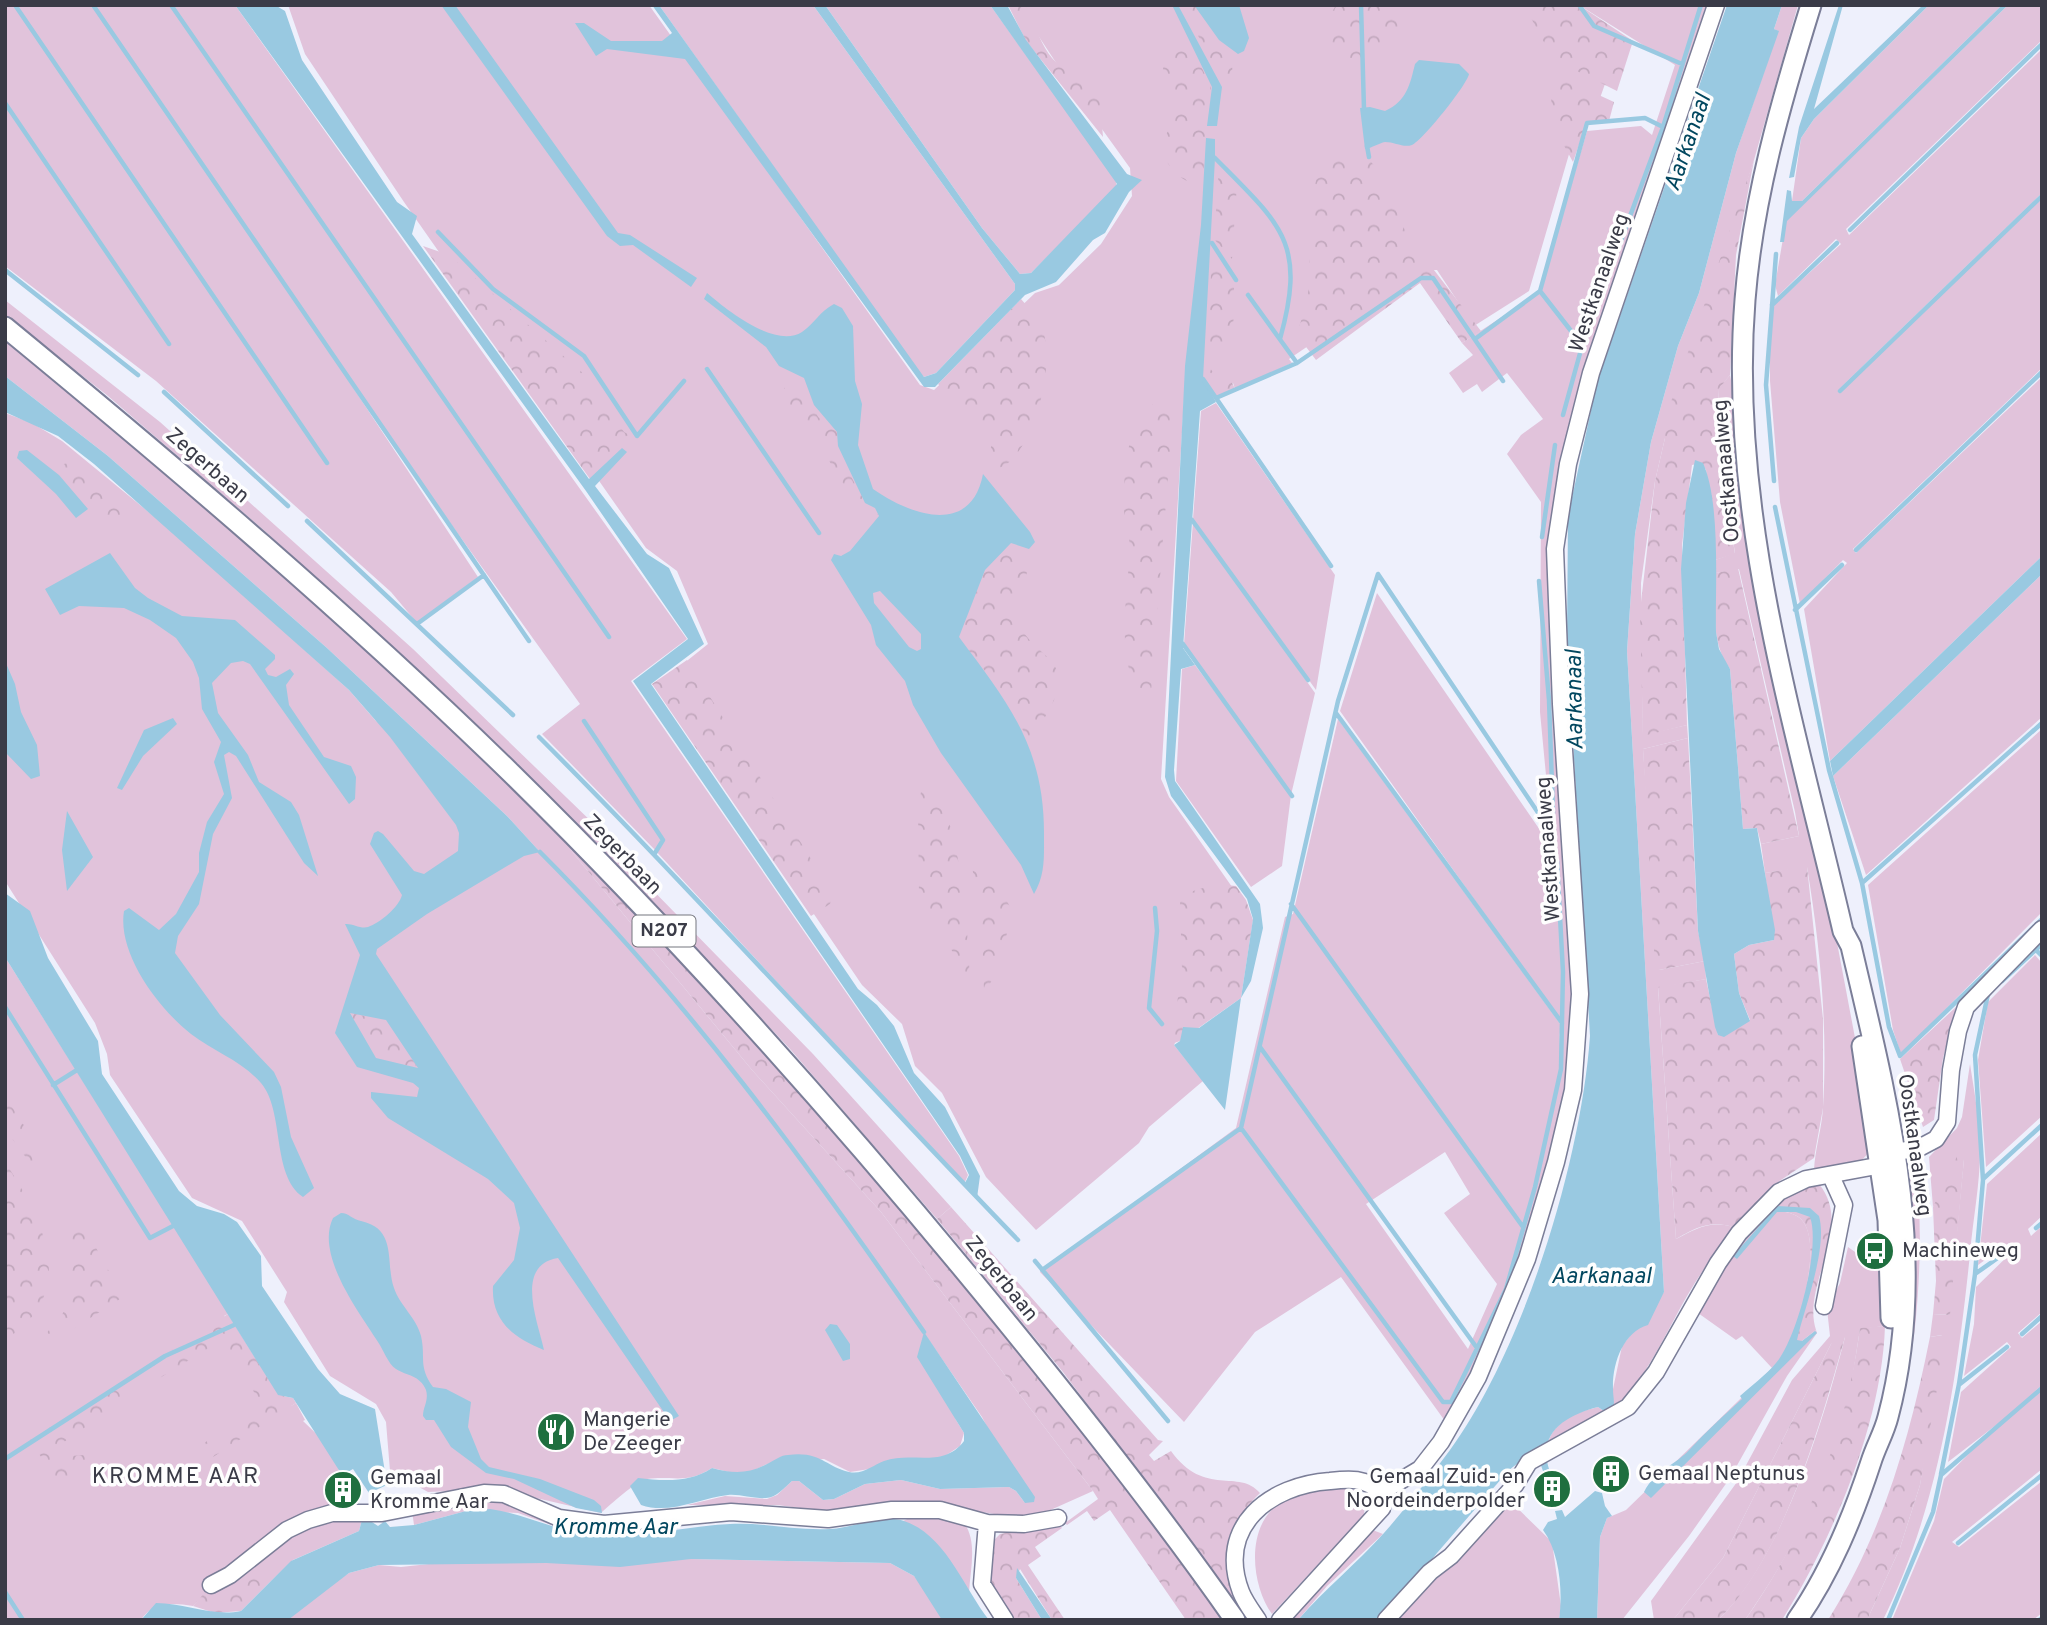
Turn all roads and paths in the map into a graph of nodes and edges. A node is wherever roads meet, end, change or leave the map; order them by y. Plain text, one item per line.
1 (1716, 5) edge
2 (1811, 5) edge
3 (5, 327) edge
4 (2042, 929) edge
5 (1889, 1159) junction
6 (1831, 1176) junction
7 (1824, 1306) dead end
8 (1380, 1493) junction
9 (1058, 1518) dead end
10 (987, 1522) junction
11 (211, 1585) dead end
12 (1005, 1620) edge
13 (1235, 1620) edge
14 (1258, 1620) edge
15 (1280, 1620) edge
16 (1386, 1620) edge
17 (1797, 1620) edge

1 - 8 street, Westkanaalweg
2 - 5 main road, Oostkanaalweg
3 - 13 main road, Zegerbaan / N207
4 - 5 street
5 - 6 street
5 - 17 main road, Oostkanaalweg
6 - 7 street
6 - 16 street
8 - 14 street
8 - 15 street
9 - 10 street
10 - 11 street
10 - 12 street

